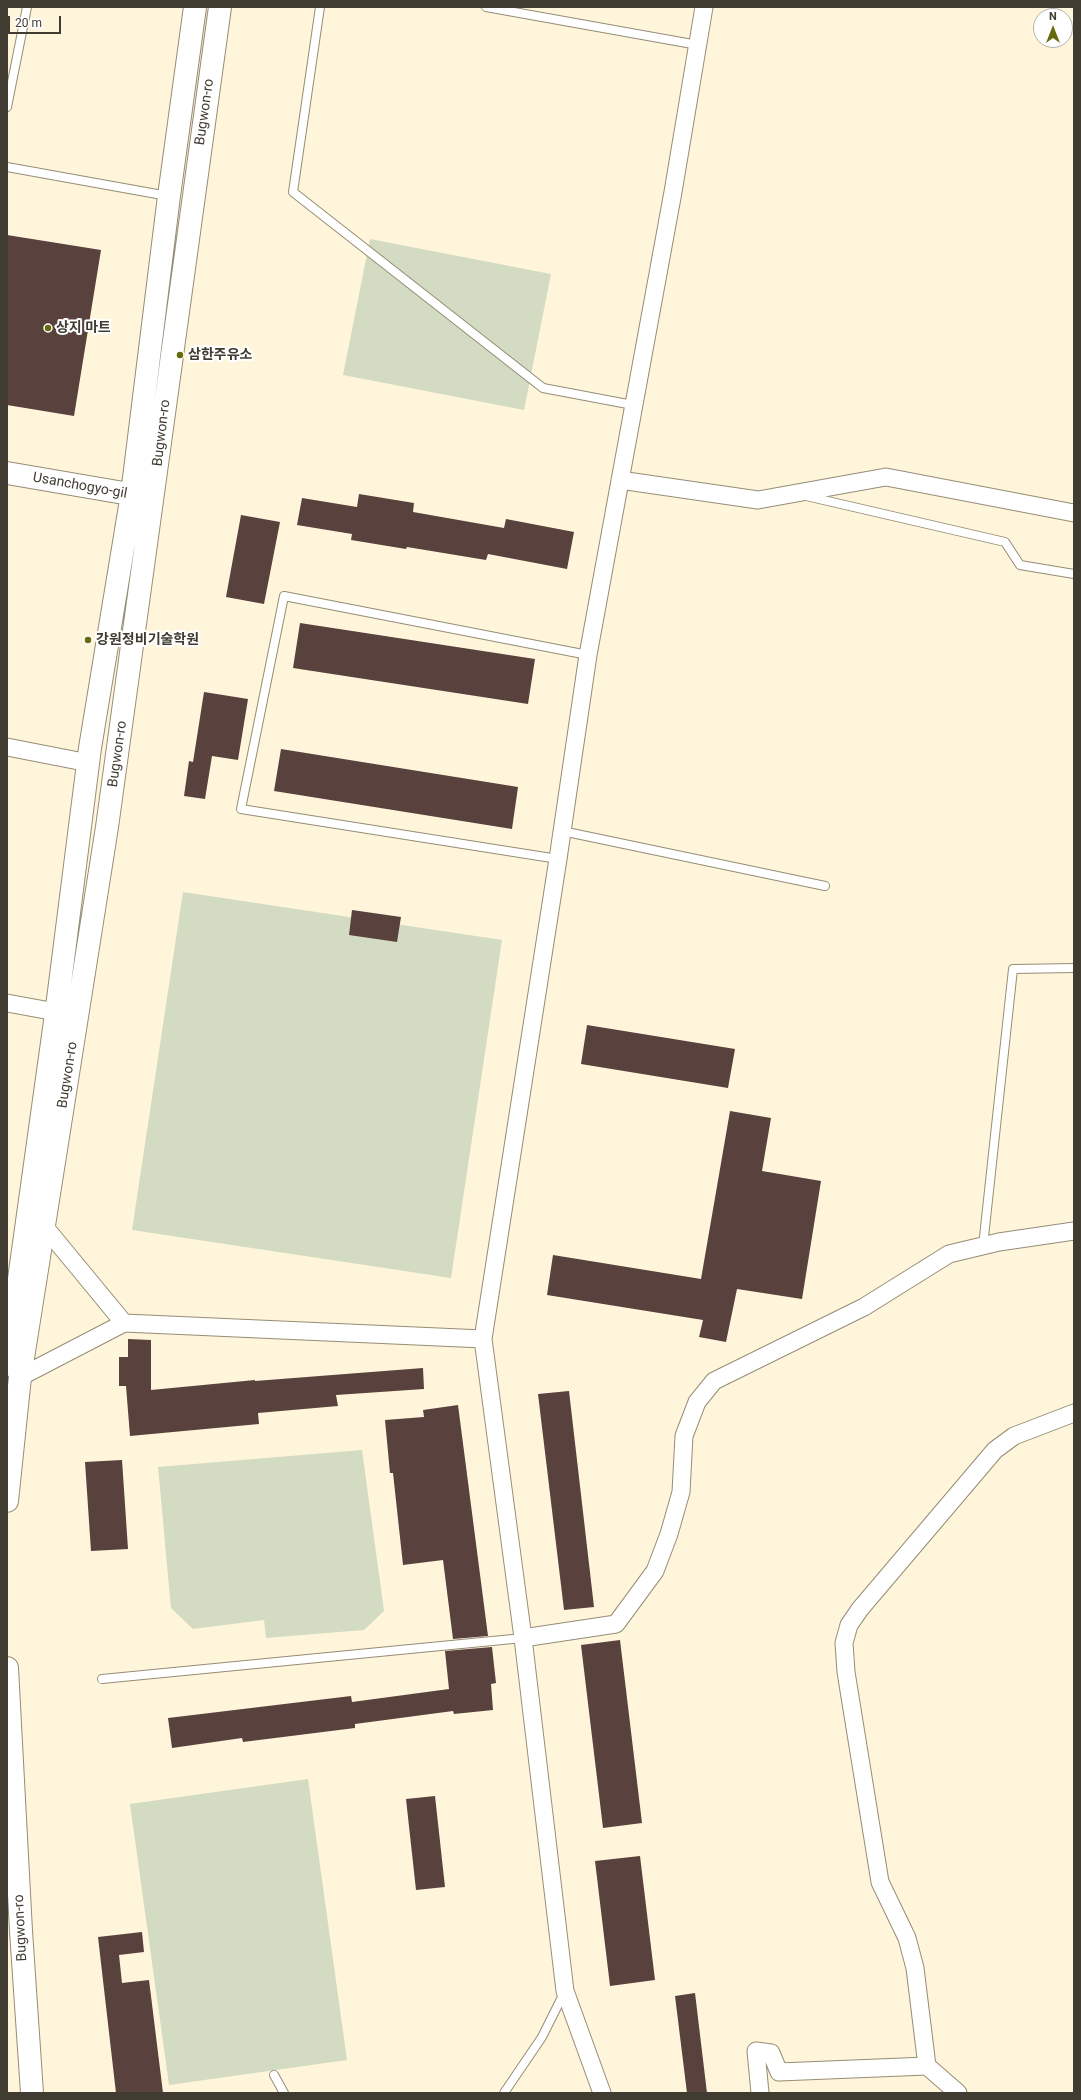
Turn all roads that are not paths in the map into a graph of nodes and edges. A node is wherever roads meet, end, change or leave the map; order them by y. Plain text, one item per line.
1 (27, 7) edge
2 (195, 7) edge
3 (220, 7) edge
4 (320, 7) edge
5 (486, 7) edge
6 (704, 7) edge
7 (698, 45) junction
8 (7, 107) edge
9 (7, 167) edge
10 (169, 196) junction
11 (634, 405) junction
12 (7, 473) edge
13 (620, 480) junction
14 (796, 493) junction
15 (132, 494) junction
16 (154, 499) junction
17 (1074, 513) edge
18 (1074, 574) edge
19 (588, 655) junction
20 (7, 747) edge
21 (89, 763) junction
22 (562, 831) junction
23 (558, 859) junction
24 (825, 886) dead end
25 (1074, 968) edge
26 (7, 1004) edge
27 (56, 1012) junction
28 (44, 1226) junction
29 (1074, 1231) edge
30 (983, 1246) junction
31 (21, 1268) edge
32 (124, 1323) junction
33 (483, 1339) junction
34 (14, 1371) edge
35 (1074, 1413) edge
36 (7, 1500) edge
37 (523, 1638) junction
38 (7, 1668) edge
39 (102, 1679) dead end
40 (565, 1990) junction
41 (927, 2066) junction
42 (274, 2075) dead end
43 (32, 2093) edge
44 (284, 2093) edge
45 (504, 2093) edge
46 (602, 2093) edge
47 (760, 2093) edge
48 (958, 2093) edge

1 - 8 lane
2 - 10 street, Bugwon-ro
3 - 16 street, Bugwon-ro
4 - 11 lane
5 - 7 lane
6 - 7 street
7 - 11 street
9 - 10 lane
10 - 15 street, Bugwon-ro
11 - 13 street
12 - 15 street, Usanchogyo-gil
13 - 14 street
13 - 19 street
14 - 17 street
14 - 18 lane
15 - 16 street, Usanchogyo-gil
15 - 21 street, Bugwon-ro
16 - 28 street, Bugwon-ro
19 - 22 street
19 - 23 lane
20 - 21 street
21 - 27 street, Bugwon-ro
22 - 23 street
22 - 24 lane
23 - 33 street
25 - 30 lane
26 - 27 street
27 - 31 street, Bugwon-ro
28 - 31 street, Bugwon-ro
28 - 32 street
29 - 30 street
30 - 37 street
31 - 34 street, Bugwon-ro
32 - 33 street
32 - 34 street
33 - 37 street
34 - 36 street, Bugwon-ro
35 - 41 street
37 - 39 lane
37 - 40 street
38 - 43 street, Bugwon-ro
40 - 45 lane
40 - 46 street
41 - 47 street
41 - 48 street
42 - 44 lane

